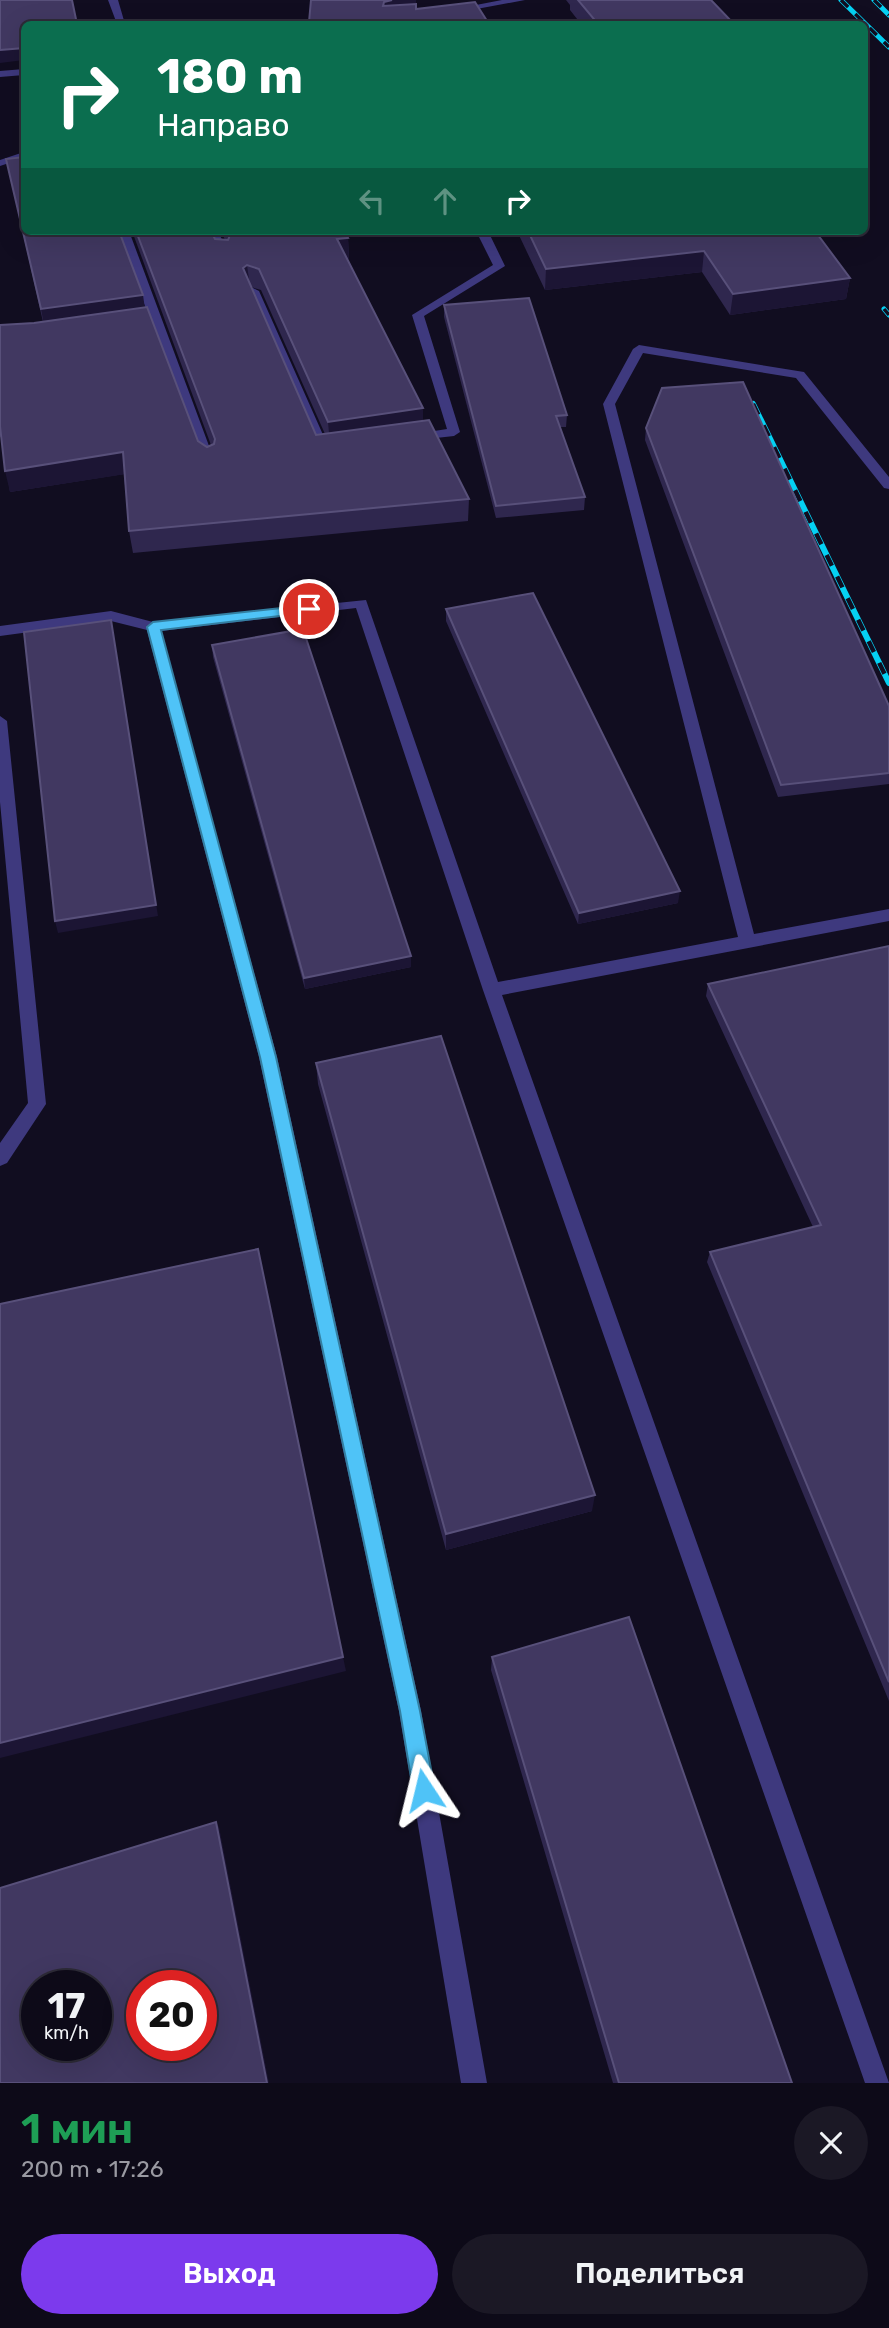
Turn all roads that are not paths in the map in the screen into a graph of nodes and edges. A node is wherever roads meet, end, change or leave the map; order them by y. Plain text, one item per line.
1 (113, 0) edge
2 (520, 0) edge
3 (444, 13) edge
4 (120, 21) edge
5 (21, 72) edge
6 (0, 74) edge
7 (21, 156) edge
8 (0, 163) edge
9 (124, 235) edge
10 (214, 235) edge
11 (484, 235) edge
12 (224, 257) edge
13 (253, 291) edge
14 (402, 440) edge
15 (337, 449) edge
16 (209, 462) edge
17 (889, 485) edge
18 (153, 627) junction
19 (0, 631) edge
20 (0, 721) edge
21 (889, 915) edge
22 (747, 941) junction
23 (492, 990) junction
24 (0, 1158) edge
25 (474, 2083) edge
26 (878, 2083) edge

1 - 4 lane
2 - 3 lane
5 - 6 lane
7 - 8 lane
9 - 16 lane
10 - 12 lane
11 - 14 lane
13 - 15 lane
17 - 22 lane
18 - 19 lane
18 - 23 lane
18 - 25 lane
20 - 24 lane
21 - 22 lane
22 - 23 lane
23 - 26 lane

